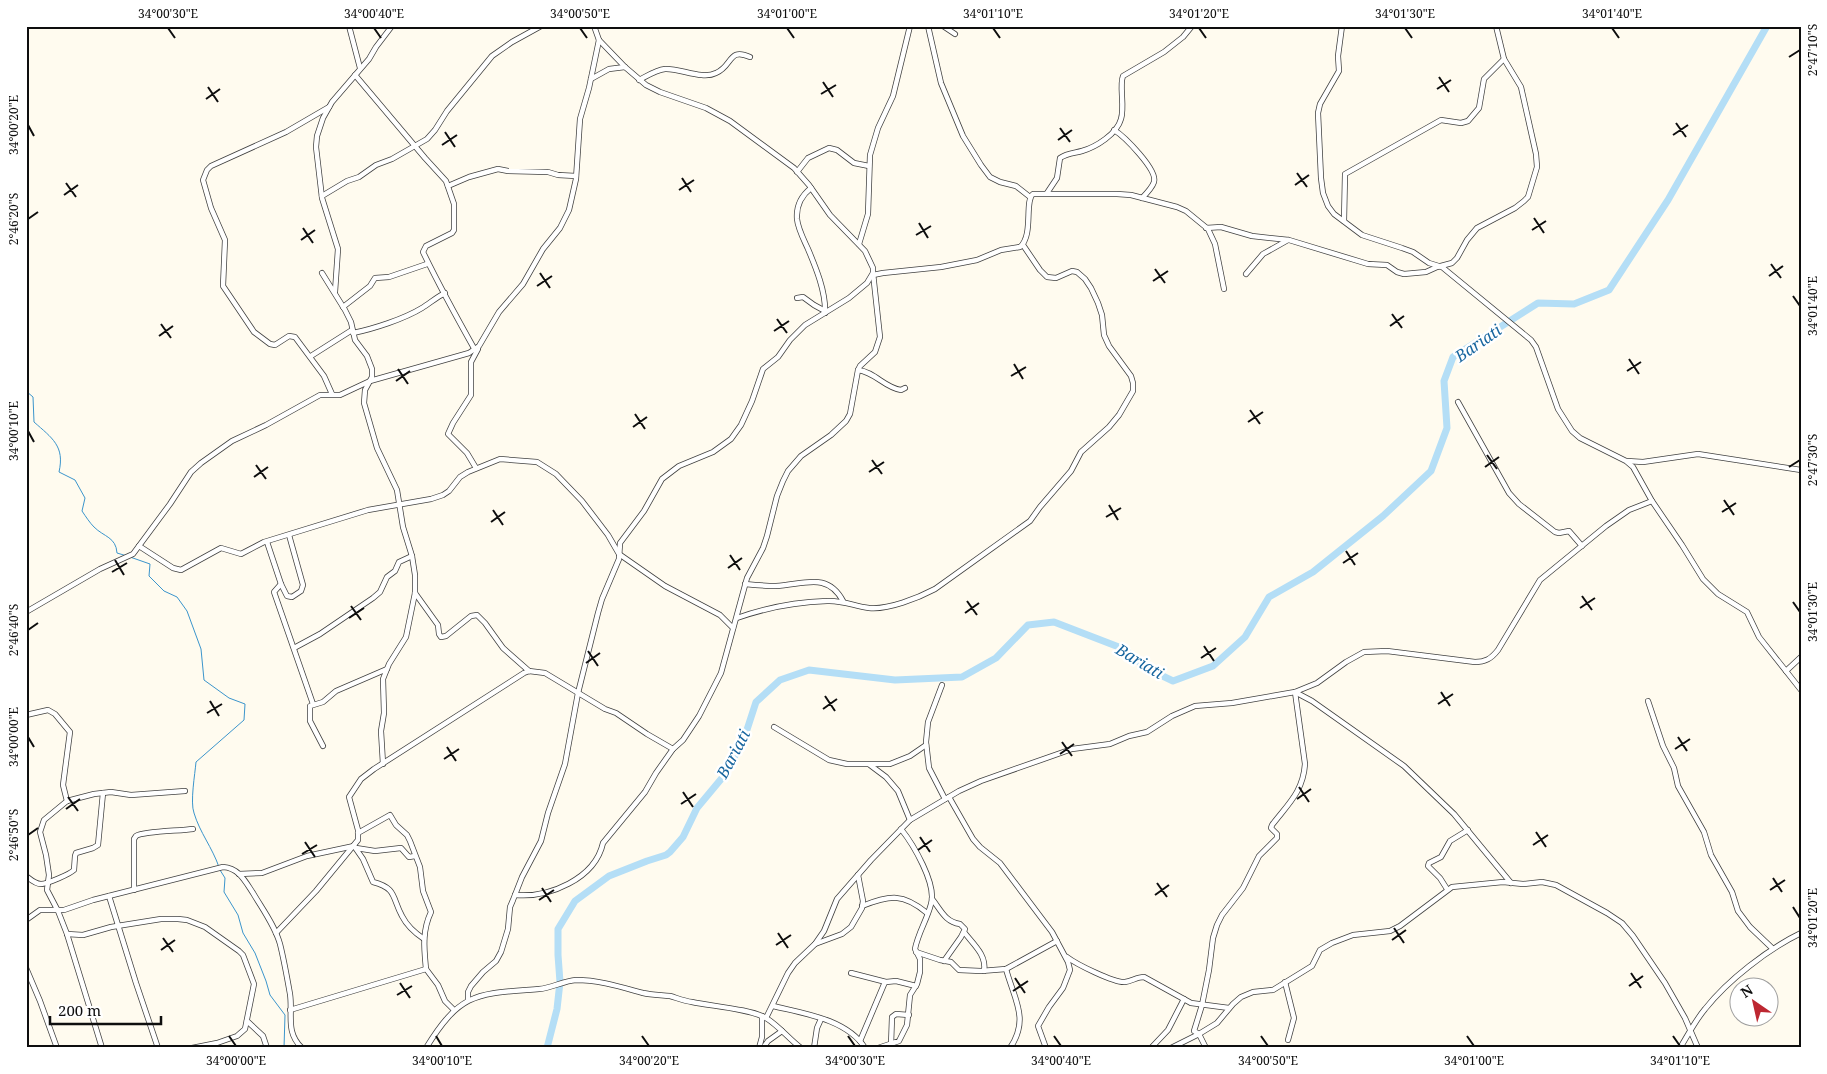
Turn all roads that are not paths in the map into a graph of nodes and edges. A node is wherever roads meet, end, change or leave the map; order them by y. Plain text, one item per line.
1 (349, 26) edge
2 (392, 26) edge
3 (541, 26) edge
4 (594, 26) edge
5 (910, 26) edge
6 (928, 26) edge
7 (943, 26) edge
8 (1192, 26) edge
9 (1342, 26) edge
10 (1496, 26) edge
11 (954, 34) dead end
12 (599, 40) junction
13 (750, 56) dead end
14 (1504, 59) junction
15 (360, 68) junction
16 (625, 68) junction
17 (355, 75) junction
18 (591, 79) junction
19 (639, 80) junction
20 (329, 107) junction
21 (1114, 130) junction
22 (414, 144) junction
23 (869, 166) junction
24 (797, 172) junction
25 (576, 176) junction
26 (448, 186) junction
27 (811, 188) junction
28 (1047, 193) junction
29 (322, 196) junction
30 (1030, 197) junction
31 (1142, 198) junction
32 (1344, 221) junction
33 (1206, 228) junction
34 (1289, 240) junction
35 (859, 244) junction
36 (1023, 245) junction
37 (428, 264) junction
38 (1440, 266) junction
39 (322, 272) dead end
40 (873, 274) junction
41 (1246, 274) dead end
42 (1224, 289) dead end
43 (334, 292) junction
44 (445, 293) junction
45 (798, 298) dead end
46 (343, 307) junction
47 (825, 312) junction
48 (353, 331) junction
49 (479, 346) junction
50 (475, 350) junction
51 (311, 356) junction
52 (858, 370) junction
53 (370, 381) junction
54 (905, 388) dead end
55 (332, 394) junction
56 (1458, 402) dead end
57 (1626, 461) junction
58 (476, 468) junction
59 (1801, 470) edge
60 (1652, 501) junction
61 (399, 504) junction
62 (289, 535) junction
63 (266, 542) junction
64 (139, 546) junction
65 (1582, 546) junction
66 (619, 554) junction
67 (412, 556) junction
68 (281, 584) junction
69 (745, 584) junction
70 (415, 593) junction
71 (843, 601) junction
72 (26, 612) edge
73 (737, 618) junction
74 (733, 628) junction
75 (294, 648) junction
76 (1801, 657) edge
77 (387, 669) junction
78 (529, 671) junction
79 (1786, 671) junction
80 (942, 685) dead end
81 (1801, 690) edge
82 (1295, 692) junction
83 (578, 693) junction
84 (1648, 701) dead end
85 (313, 704) junction
86 (26, 715) edge
87 (774, 727) dead end
88 (926, 745) junction
89 (324, 746) dead end
90 (673, 749) junction
91 (383, 764) junction
92 (870, 765) junction
93 (186, 791) dead end
94 (103, 793) junction
95 (947, 798) junction
96 (67, 801) junction
97 (910, 820) junction
98 (193, 829) dead end
99 (900, 829) junction
100 (1468, 830) junction
101 (358, 833) junction
102 (355, 847) junction
103 (415, 856) junction
104 (239, 874) junction
105 (858, 875) junction
106 (26, 876) edge
107 (48, 881) junction
108 (1511, 883) junction
109 (1447, 889) junction
110 (134, 890) junction
111 (515, 895) junction
112 (109, 896) junction
113 (932, 899) junction
114 (862, 906) junction
115 (58, 911) junction
116 (927, 913) junction
117 (26, 920) edge
118 (118, 926) junction
119 (964, 932) junction
120 (276, 933) junction
121 (1801, 933) edge
122 (67, 934) junction
123 (424, 939) junction
124 (1057, 941) junction
125 (815, 944) junction
126 (1772, 948) junction
127 (916, 952) junction
128 (1066, 956) junction
129 (944, 961) junction
130 (26, 968) edge
131 (426, 969) junction
132 (1006, 969) junction
133 (984, 971) junction
134 (851, 973) dead end
135 (885, 982) junction
136 (1285, 982) junction
137 (916, 986) junction
138 (1184, 999) junction
139 (468, 1000) junction
140 (1202, 1005) junction
141 (772, 1006) junction
142 (1230, 1008) junction
143 (290, 1010) junction
144 (454, 1010) junction
145 (908, 1015) junction
146 (764, 1017) junction
147 (821, 1019) junction
148 (247, 1021) junction
149 (782, 1031) junction
150 (1691, 1031) junction
151 (1199, 1034) junction
152 (1288, 1040) dead end
153 (860, 1042) junction
154 (889, 1046) edge
155 (57, 1048) edge
156 (102, 1048) edge
157 (158, 1048) edge
158 (192, 1048) edge
159 (266, 1048) edge
160 (302, 1048) edge
161 (426, 1048) edge
162 (761, 1048) edge
163 (801, 1048) edge
164 (814, 1048) edge
165 (865, 1048) edge
166 (878, 1048) edge
167 (1010, 1048) edge
168 (1046, 1048) edge
169 (1151, 1048) edge
170 (1171, 1048) edge
171 (1206, 1048) edge
172 (1680, 1048) edge
173 (1698, 1048) edge

1 - 15 street
2 - 15 street
3 - 22 street
4 - 12 street
5 - 23 street
6 - 30 street
7 - 11 street
8 - 21 street
9 - 32 street
10 - 14 street
12 - 16 street
12 - 18 street
13 - 19 street
14 - 32 street
14 - 38 street
15 - 17 street
16 - 18 street
16 - 19 street
17 - 20 street
17 - 22 street
18 - 25 street
19 - 24 street
20 - 29 street
20 - 51 street
21 - 28 street
21 - 31 street
22 - 26 street
22 - 29 street
23 - 24 street
23 - 35 street
24 - 27 street
25 - 26 street
25 - 49 street
26 - 37 street
27 - 35 street
27 - 47 street
28 - 30 street
28 - 31 street
29 - 43 street
30 - 36 street
31 - 33 street
32 - 38 street
33 - 34 street
33 - 42 street
34 - 38 street
34 - 41 street
35 - 40 street
36 - 40 street
36 - 71 street
37 - 44 street
37 - 46 street
38 - 57 street
39 - 43 street
40 - 47 street
40 - 52 street
43 - 46 street
44 - 48 street
44 - 50 street
45 - 47 street
46 - 48 street
47 - 66 street
48 - 51 street
48 - 53 street
49 - 50 street
49 - 58 street
50 - 53 street
51 - 55 street
52 - 54 street
52 - 69 street
53 - 55 street
53 - 61 street
55 - 64 street
56 - 65 street
57 - 59 street
57 - 60 street
58 - 61 street
58 - 66 street
60 - 65 street
60 - 79 street
61 - 62 street
61 - 67 street
62 - 63 street
62 - 68 street
63 - 64 street
63 - 68 street
64 - 72 street
65 - 82 street
66 - 74 street
66 - 83 street
67 - 70 street
67 - 75 street
68 - 75 street
69 - 71 street
69 - 73 street
70 - 77 street
70 - 78 street
71 - 73 street
73 - 74 street
74 - 90 street
75 - 85 street
76 - 79 street
77 - 85 street
77 - 91 street
78 - 83 street
78 - 91 street
79 - 81 street
80 - 88 street
82 - 95 street
82 - 100 street
82 - 140 street
83 - 90 street
83 - 111 street
84 - 126 street
85 - 89 street
86 - 96 street
87 - 92 street
88 - 92 street
88 - 95 street
90 - 111 street
91 - 101 street
92 - 97 street
93 - 94 street
94 - 96 street
94 - 107 street
95 - 97 street
95 - 124 street
96 - 107 street
97 - 99 street
98 - 110 street
99 - 105 street
99 - 113 street
100 - 108 street
100 - 109 street
101 - 102 street
101 - 103 street
102 - 103 street
102 - 104 street
102 - 120 street
102 - 123 street
103 - 123 street
104 - 110 street
104 - 120 street
105 - 114 street
105 - 125 street
106 - 107 street
107 - 115 street
108 - 109 street
108 - 150 street
109 - 136 street
110 - 112 street
111 - 139 street
112 - 115 street
112 - 118 street
113 - 116 street
113 - 119 street
114 - 116 street
114 - 125 street
115 - 117 street
115 - 122 street
116 - 127 street
118 - 122 street
118 - 148 street
118 - 157 street
119 - 129 street
119 - 133 street
120 - 143 street
121 - 126 street
122 - 156 street
123 - 131 street
124 - 128 street
124 - 132 street
125 - 141 street
126 - 150 street
127 - 129 street
127 - 137 street
128 - 138 street
128 - 168 street
129 - 133 street
130 - 155 street
131 - 143 street
131 - 144 street
132 - 133 street
132 - 167 street
134 - 135 street
135 - 137 street
135 - 153 street
136 - 142 street
136 - 152 street
137 - 145 street
138 - 140 street
138 - 169 street
139 - 144 street
139 - 146 street
140 - 142 street
140 - 151 street
141 - 146 street
141 - 147 street
142 - 151 street
143 - 160 street
144 - 161 street
145 - 154 street
145 - 154 street
146 - 149 street
146 - 162 street
147 - 153 street
147 - 164 street
148 - 158 street
148 - 159 street
149 - 162 street
149 - 163 street
150 - 172 street
150 - 173 street
151 - 170 street
151 - 171 street
153 - 165 street
154 - 166 street

